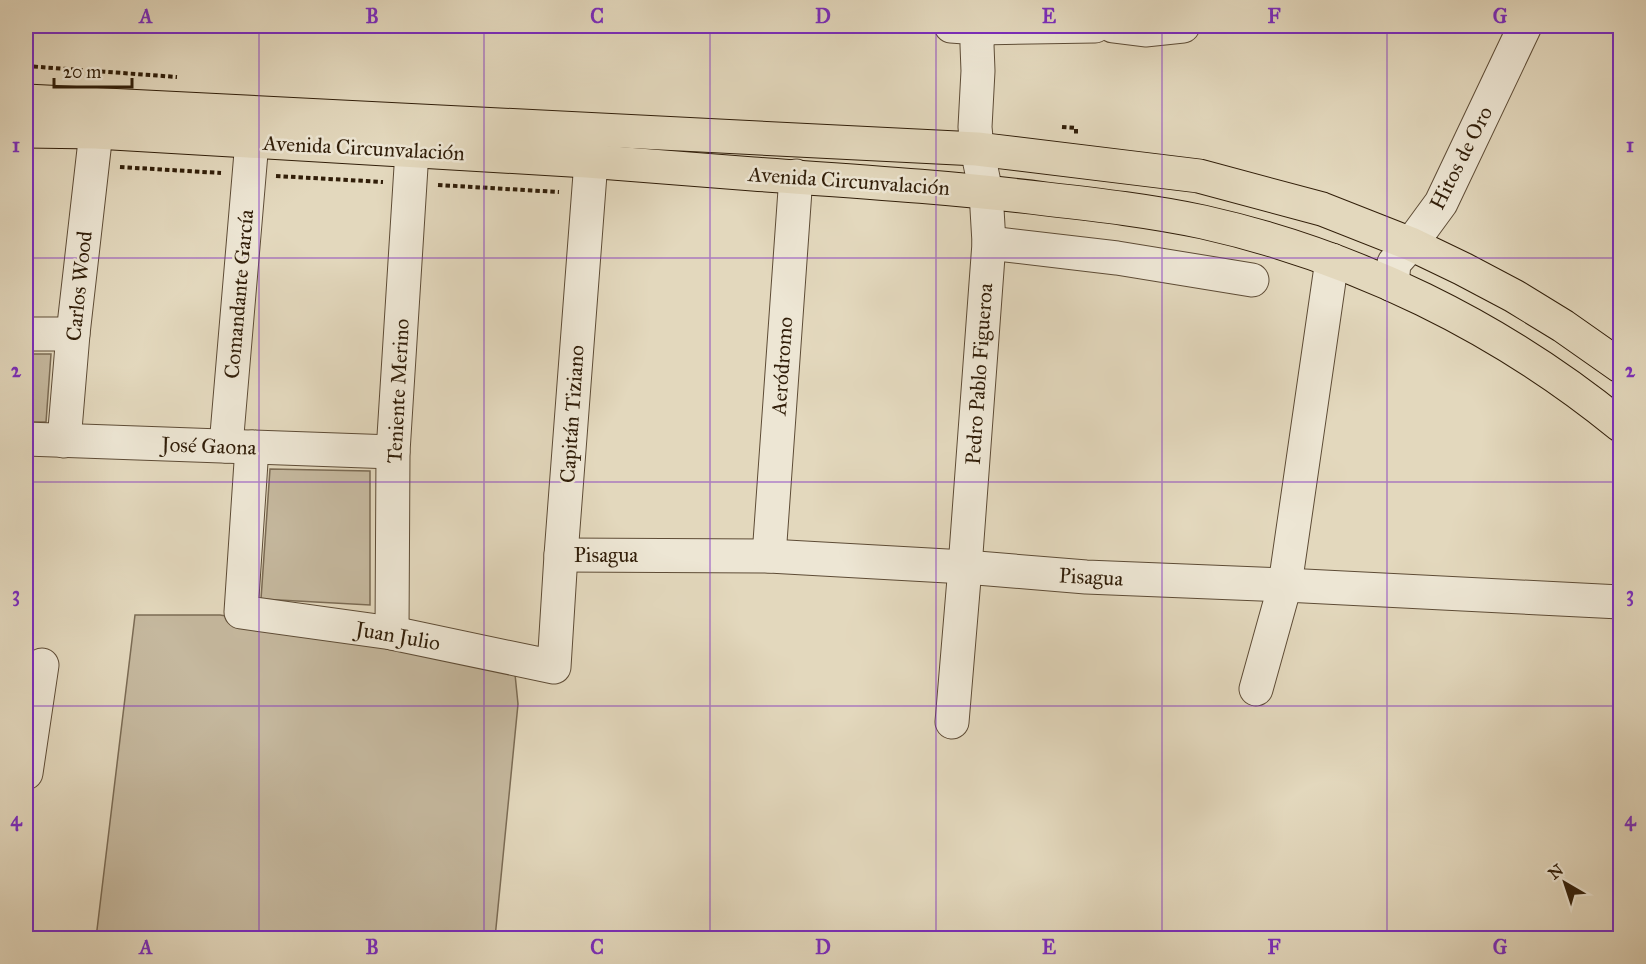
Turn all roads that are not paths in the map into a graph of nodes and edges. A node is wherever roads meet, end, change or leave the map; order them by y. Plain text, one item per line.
1 (1095, 26) edge
2 (1113, 26) edge
3 (1183, 26) edge
4 (1525, 26) edge
5 (965, 27) edge
6 (26, 101) edge
7 (26, 131) edge
8 (96, 132) junction
9 (252, 141) junction
10 (977, 149) junction
11 (412, 151) junction
12 (591, 161) junction
13 (796, 176) junction
14 (986, 192) junction
15 (989, 243) junction
16 (1411, 244) junction
17 (1332, 260) junction
18 (1252, 280) dead end
19 (1392, 285) junction
20 (26, 334) edge
21 (73, 334) junction
22 (1620, 366) edge
23 (1620, 425) edge
24 (26, 439) edge
25 (64, 441) junction
26 (239, 447) junction
27 (393, 452) junction
28 (561, 555) junction
29 (769, 556) junction
30 (965, 567) junction
31 (1285, 585) junction
32 (1620, 602) edge
33 (241, 612) joint
34 (392, 633) junction
35 (42, 665) dead end
36 (554, 667) joint
37 (1256, 688) dead end
38 (951, 722) dead end
39 (26, 773) edge

1 - 5 street
2 - 3 street
4 - 16 street, Hitos de Oro
5 - 10 street, Pedro Pablo Figueroa
6 - 10 main road, Avenida Circunvalación
7 - 8 main road, Avenida Circunvalación
8 - 9 main road, Avenida Circunvalación
8 - 21 street, Carlos Wood
9 - 11 main road, Avenida Circunvalación
9 - 26 street, Comandante García
10 - 14 street, Pedro Pablo Figueroa
10 - 16 main road, Avenida Circunvalación
11 - 12 main road, Avenida Circunvalación
11 - 27 street, Teniente Merino
12 - 13 main road, Avenida Circunvalación
12 - 28 street, Capitán Tiziano
13 - 14 main road, Avenida Circunvalación
13 - 29 street, Aeródromo
14 - 15 street, Pedro Pablo Figueroa
14 - 17 main road, Avenida Circunvalación
15 - 18 street
15 - 30 street, Pedro Pablo Figueroa
16 - 19 street, Hitos de Oro
16 - 22 main road, Avenida Circunvalación
17 - 19 main road, Avenida Circunvalación
17 - 31 street
19 - 23 main road, Avenida Circunvalación
20 - 21 street
21 - 25 street, Carlos Wood
24 - 25 street, José Gaona
25 - 26 street, José Gaona
26 - 27 street, José Gaona
26 - 33 street, Comandante García
27 - 34 street, Teniente Merino
28 - 29 street, Pisagua
28 - 36 street, Capitán Tiziano
29 - 30 street, Pisagua
30 - 31 street, Pisagua
30 - 38 street, Pedro Pablo Figueroa
31 - 32 street, Pisagua
31 - 37 street
33 - 34 street, Juan Julio
34 - 36 street, Juan Julio
35 - 39 street

